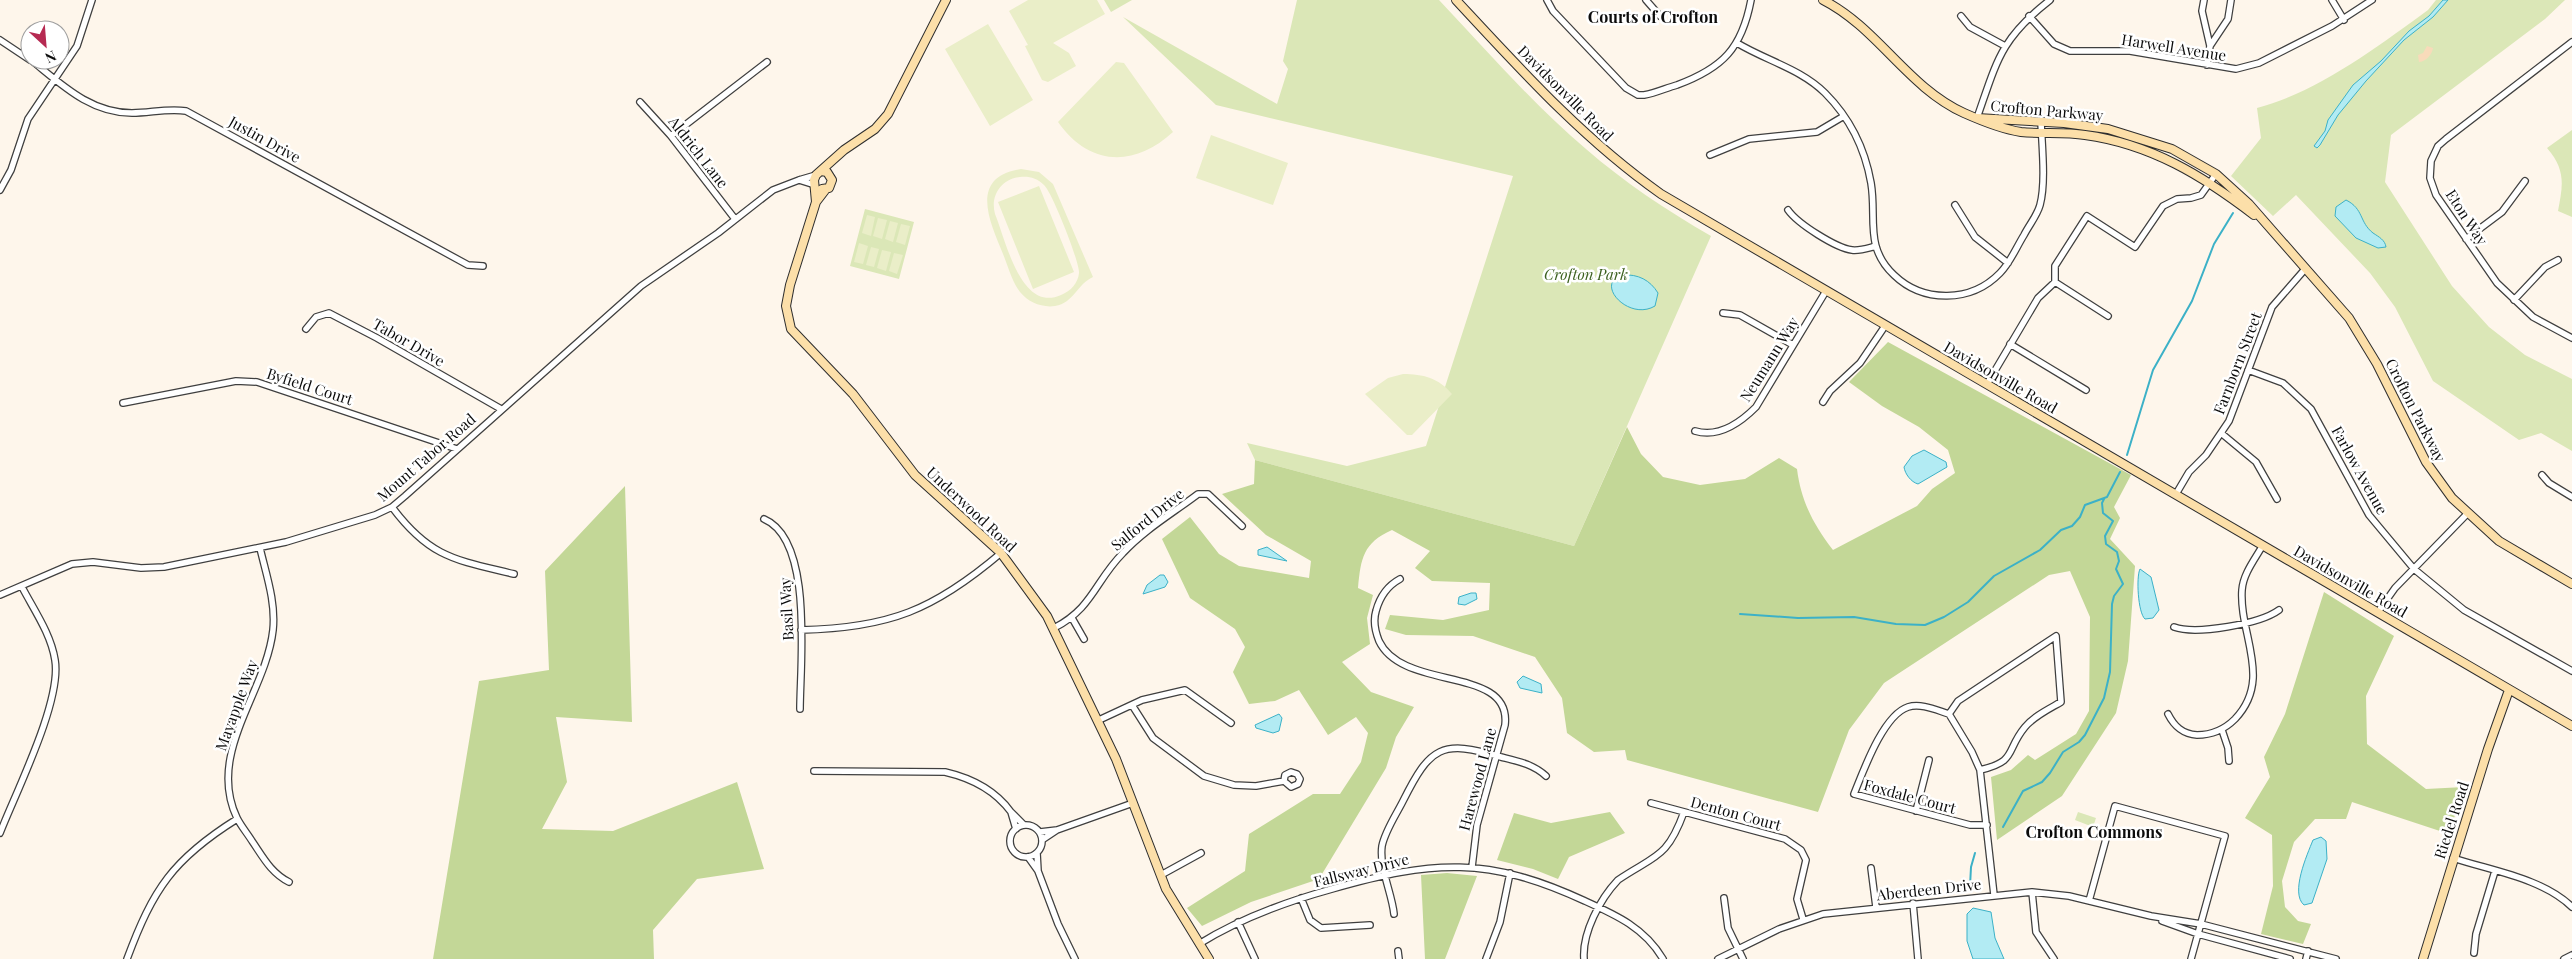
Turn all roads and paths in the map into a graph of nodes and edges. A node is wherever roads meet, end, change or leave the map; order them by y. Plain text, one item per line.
1 (92, 0) edge
2 (946, 0) edge
3 (1456, 0) edge
4 (1547, 0) edge
5 (1646, 0) edge
6 (1751, 0) edge
7 (1823, 0) edge
8 (2050, 0) edge
9 (2204, 0) edge
10 (2231, 0) edge
11 (2332, 0) edge
12 (2372, 0) edge
13 (1660, 16) dead end
14 (1961, 16) dead end
15 (2029, 16) junction
16 (2344, 20) junction
17 (0, 40) edge
18 (2572, 42) edge
19 (1737, 43) junction
20 (2005, 46) junction
21 (2210, 46) junction
22 (20, 53) edge
23 (767, 62) dead end
24 (2207, 65) junction
25 (42, 70) edge
26 (55, 80) junction
27 (640, 102) dead end
28 (1844, 116) junction
29 (1977, 118) junction
30 (2041, 122) junction
31 (2042, 133) junction
32 (671, 136) junction
33 (1710, 155) dead end
34 (836, 157) junction
35 (818, 173) junction
36 (2216, 174) junction
37 (832, 177) junction
38 (799, 180) junction
39 (2525, 181) dead end
40 (2210, 183) junction
41 (816, 186) junction
42 (826, 189) junction
43 (0, 190) edge
44 (816, 202) junction
45 (1955, 205) dead end
46 (1788, 210) dead end
47 (735, 219) junction
48 (2264, 222) junction
49 (2466, 239) junction
50 (1876, 246) junction
51 (2558, 260) dead end
52 (2008, 263) junction
53 (483, 266) dead end
54 (2306, 268) junction
55 (2055, 282) junction
56 (1826, 291) junction
57 (2514, 300) junction
58 (1723, 313) dead end
59 (2108, 316) dead end
60 (1885, 326) junction
61 (306, 329) dead end
62 (2572, 338) edge
63 (2010, 344) junction
64 (1793, 345) junction
65 (2248, 370) junction
66 (1987, 384) junction
67 (2086, 390) dead end
68 (1823, 402) dead end
69 (123, 403) dead end
70 (501, 409) junction
71 (1695, 431) dead end
72 (2221, 434) junction
73 (457, 449) junction
74 (2542, 475) dead end
75 (2176, 494) junction
76 (2572, 497) edge
77 (2277, 499) dead end
78 (392, 507) junction
79 (2467, 514) junction
80 (764, 519) dead end
81 (1242, 526) dead end
82 (2263, 545) junction
83 (260, 548) junction
84 (1001, 553) junction
85 (2414, 568) junction
86 (514, 574) dead end
87 (1400, 579) dead end
88 (2571, 583) edge
89 (22, 587) junction
90 (0, 595) edge
91 (2279, 610) dead end
92 (2378, 612) junction
93 (1072, 618) junction
94 (2246, 622) junction
95 (2174, 627) dead end
96 (1054, 628) junction
97 (801, 630) junction
98 (1084, 639) dead end
99 (2572, 671) edge
100 (2509, 690) junction
101 (1132, 704) junction
102 (800, 709) dead end
103 (1949, 714) junction
104 (2168, 714) dead end
105 (1099, 720) junction
106 (1231, 723) dead end
107 (2572, 726) edge
108 (2222, 730) junction
109 (1496, 755) junction
110 (1930, 760) dead end
111 (2229, 761) dead end
112 (814, 770) dead end
113 (1980, 770) junction
114 (1546, 776) dead end
115 (1284, 781) dead end
116 (1133, 803) junction
117 (1651, 803) dead end
118 (1916, 811) junction
119 (1011, 812) junction
120 (1684, 812) junction
121 (237, 819) junction
122 (1024, 825) junction
123 (1987, 826) junction
124 (1016, 829) junction
125 (1057, 830) junction
126 (1040, 832) junction
127 (0, 833) edge
128 (1042, 840) junction
129 (1037, 853) junction
130 (1201, 853) dead end
131 (1028, 857) junction
132 (2453, 858) junction
133 (1472, 867) junction
134 (1871, 868) dead end
135 (1038, 871) junction
136 (2495, 872) junction
137 (1510, 873) junction
138 (1385, 874) junction
139 (1161, 875) junction
140 (289, 882) dead end
141 (2032, 892) junction
142 (1994, 895) junction
143 (1301, 898) junction
144 (1724, 898) dead end
145 (2089, 901) junction
146 (1913, 903) junction
147 (1599, 907) junction
148 (1876, 907) junction
149 (2572, 907) edge
150 (1394, 914) dead end
151 (2151, 916) junction
152 (1803, 919) junction
153 (1238, 922) junction
154 (2201, 924) junction
155 (1370, 925) dead end
156 (2198, 934) junction
157 (1199, 944) junction
158 (1738, 949) junction
159 (1398, 951) dead end
160 (2308, 951) junction
161 (2474, 953) dead end
162 (2572, 955) edge
163 (127, 959) edge
164 (1075, 959) edge
165 (1209, 959) edge
166 (1255, 959) edge
167 (1398, 959) edge
168 (1486, 959) edge
169 (1584, 959) edge
170 (1662, 959) edge
171 (1718, 959) edge
172 (1743, 959) edge
173 (1918, 959) edge
174 (2054, 959) edge
175 (2191, 959) edge
176 (2290, 959) edge
177 (2306, 959) edge
178 (2336, 959) edge
179 (2423, 959) edge
180 (2564, 959) edge

1 - 26 street
2 - 34 street
3 - 56 street, Davidsonville Road
4 - 19 street
5 - 13 street
6 - 19 street
7 - 29 street, Crofton Parkway
8 - 15 street
9 - 21 street
10 - 21 street
11 - 16 street
12 - 16 street, Harwell Avenue
14 - 20 street
15 - 20 street
15 - 24 street, Harwell Avenue
16 - 24 street, Harwell Avenue
17 - 22 street, Justin Drive
18 - 49 street, Eton Way
19 - 28 street
20 - 29 street
21 - 24 street
23 - 32 street
25 - 26 street, Justin Drive
26 - 43 street
26 - 53 street, Justin Drive
27 - 32 street, Aldrich Lane
28 - 33 street
28 - 50 street
29 - 30 street, Crofton Parkway
29 - 31 street, Crofton Parkway
30 - 31 street
30 - 36 street, Crofton Parkway
31 - 40 street, Crofton Parkway
31 - 52 street
32 - 47 street, Aldrich Lane
34 - 35 street
34 - 37 street
35 - 37 street
35 - 38 street, Mount Tabor Road
35 - 41 street
36 - 40 street
36 - 48 street, Crofton Parkway
37 - 42 street
38 - 41 street
38 - 47 street, Mount Tabor Road
39 - 49 street
40 - 48 street, Crofton Parkway
40 - 55 street
41 - 42 street
41 - 44 street, Underwood Road
42 - 44 street, Underwood Road
44 - 84 street, Underwood Road
45 - 52 street
46 - 50 street
47 - 70 street, Mount Tabor Road
48 - 54 street, Crofton Parkway
49 - 57 street, Eton Way
50 - 52 street
51 - 57 street
54 - 65 street, Farnborn Street
54 - 79 street, Crofton Parkway
55 - 59 street
55 - 63 street
56 - 60 street, Davidsonville Road
56 - 64 street, Neumann Way
57 - 62 street, Eton Way
58 - 64 street
60 - 66 street, Davidsonville Road
60 - 68 street
61 - 70 street, Tabor Drive
63 - 66 street
63 - 67 street
64 - 71 street, Neumann Way
65 - 72 street, Farnborn Street
65 - 85 street, Farlow Avenue
66 - 75 street, Davidsonville Road
69 - 73 street, Byfield Court
70 - 73 street, Mount Tabor Road
72 - 75 street, Farnborn Street
72 - 77 street
73 - 78 street, Mount Tabor Road
74 - 76 street
75 - 82 street, Davidsonville Road
78 - 83 street, Mount Tabor Road
78 - 86 street
79 - 85 street
79 - 88 street, Crofton Parkway
80 - 97 street, Basil Way
81 - 93 street, Salford Drive
82 - 92 street, Davidsonville Road
82 - 94 street
83 - 89 street, Mount Tabor Road
83 - 121 street, Mayapple Way
84 - 96 street, Underwood Road
84 - 97 street
85 - 92 street
85 - 99 street, Farlow Avenue
87 - 109 street, Harewood Lane
89 - 90 street, Mount Tabor Road
89 - 127 street
91 - 94 street
92 - 100 street, Davidsonville Road
93 - 96 street, Salford Drive
93 - 98 street
94 - 95 street
94 - 108 street
96 - 105 street, Underwood Road
97 - 102 street, Basil Way
100 - 107 street, Davidsonville Road
100 - 132 street, Riedel Road
101 - 105 street
101 - 106 street
101 - 115 street
103 - 113 street
103 - 113 street
103 - 118 street, Foxdale Court
104 - 108 street
105 - 116 street, Underwood Road
108 - 111 street
109 - 114 street
109 - 133 street, Harewood Lane
109 - 138 street
110 - 118 street
112 - 119 street
113 - 123 street
116 - 125 street
116 - 139 street, Underwood Road
117 - 120 street, Denton Court
118 - 123 street, Foxdale Court
119 - 122 street
119 - 124 street
120 - 147 street
120 - 152 street, Denton Court
121 - 140 street, Mayapple Way
121 - 163 street
122 - 124 street
122 - 126 street
123 - 142 street
124 - 131 street
125 - 126 street
125 - 128 street
126 - 128 street
128 - 129 street
129 - 131 street
129 - 135 street
130 - 139 street
131 - 135 street
132 - 136 street
132 - 179 street, Riedel Road
133 - 137 street, Fallsway Drive
133 - 138 street, Fallsway Drive
134 - 148 street
135 - 164 street
136 - 149 street
136 - 161 street
137 - 147 street, Fallsway Drive
137 - 168 street
138 - 143 street, Fallsway Drive
138 - 150 street
139 - 157 street, Underwood Road
141 - 142 street, Aberdeen Drive
141 - 145 street, Aberdeen Drive
141 - 174 street
142 - 146 street, Aberdeen Drive
143 - 153 street, Fallsway Drive
143 - 155 street
144 - 158 street
145 - 151 street, Aberdeen Drive
145 - 154 street
146 - 148 street, Aberdeen Drive
146 - 173 street
147 - 169 street
147 - 170 street, Fallsway Drive
148 - 152 street, Aberdeen Drive
151 - 154 street, Aberdeen Drive
151 - 156 street, Aberdeen Drive
152 - 158 street, Aberdeen Drive
153 - 157 street, Fallsway Drive
153 - 166 street
154 - 156 street
154 - 160 street, Aberdeen Drive
156 - 175 street
156 - 176 street, Aberdeen Drive
157 - 165 street, Underwood Road
158 - 171 street, Aberdeen Drive
158 - 172 street
159 - 167 street
160 - 177 street
160 - 178 street, Aberdeen Drive
162 - 180 street

